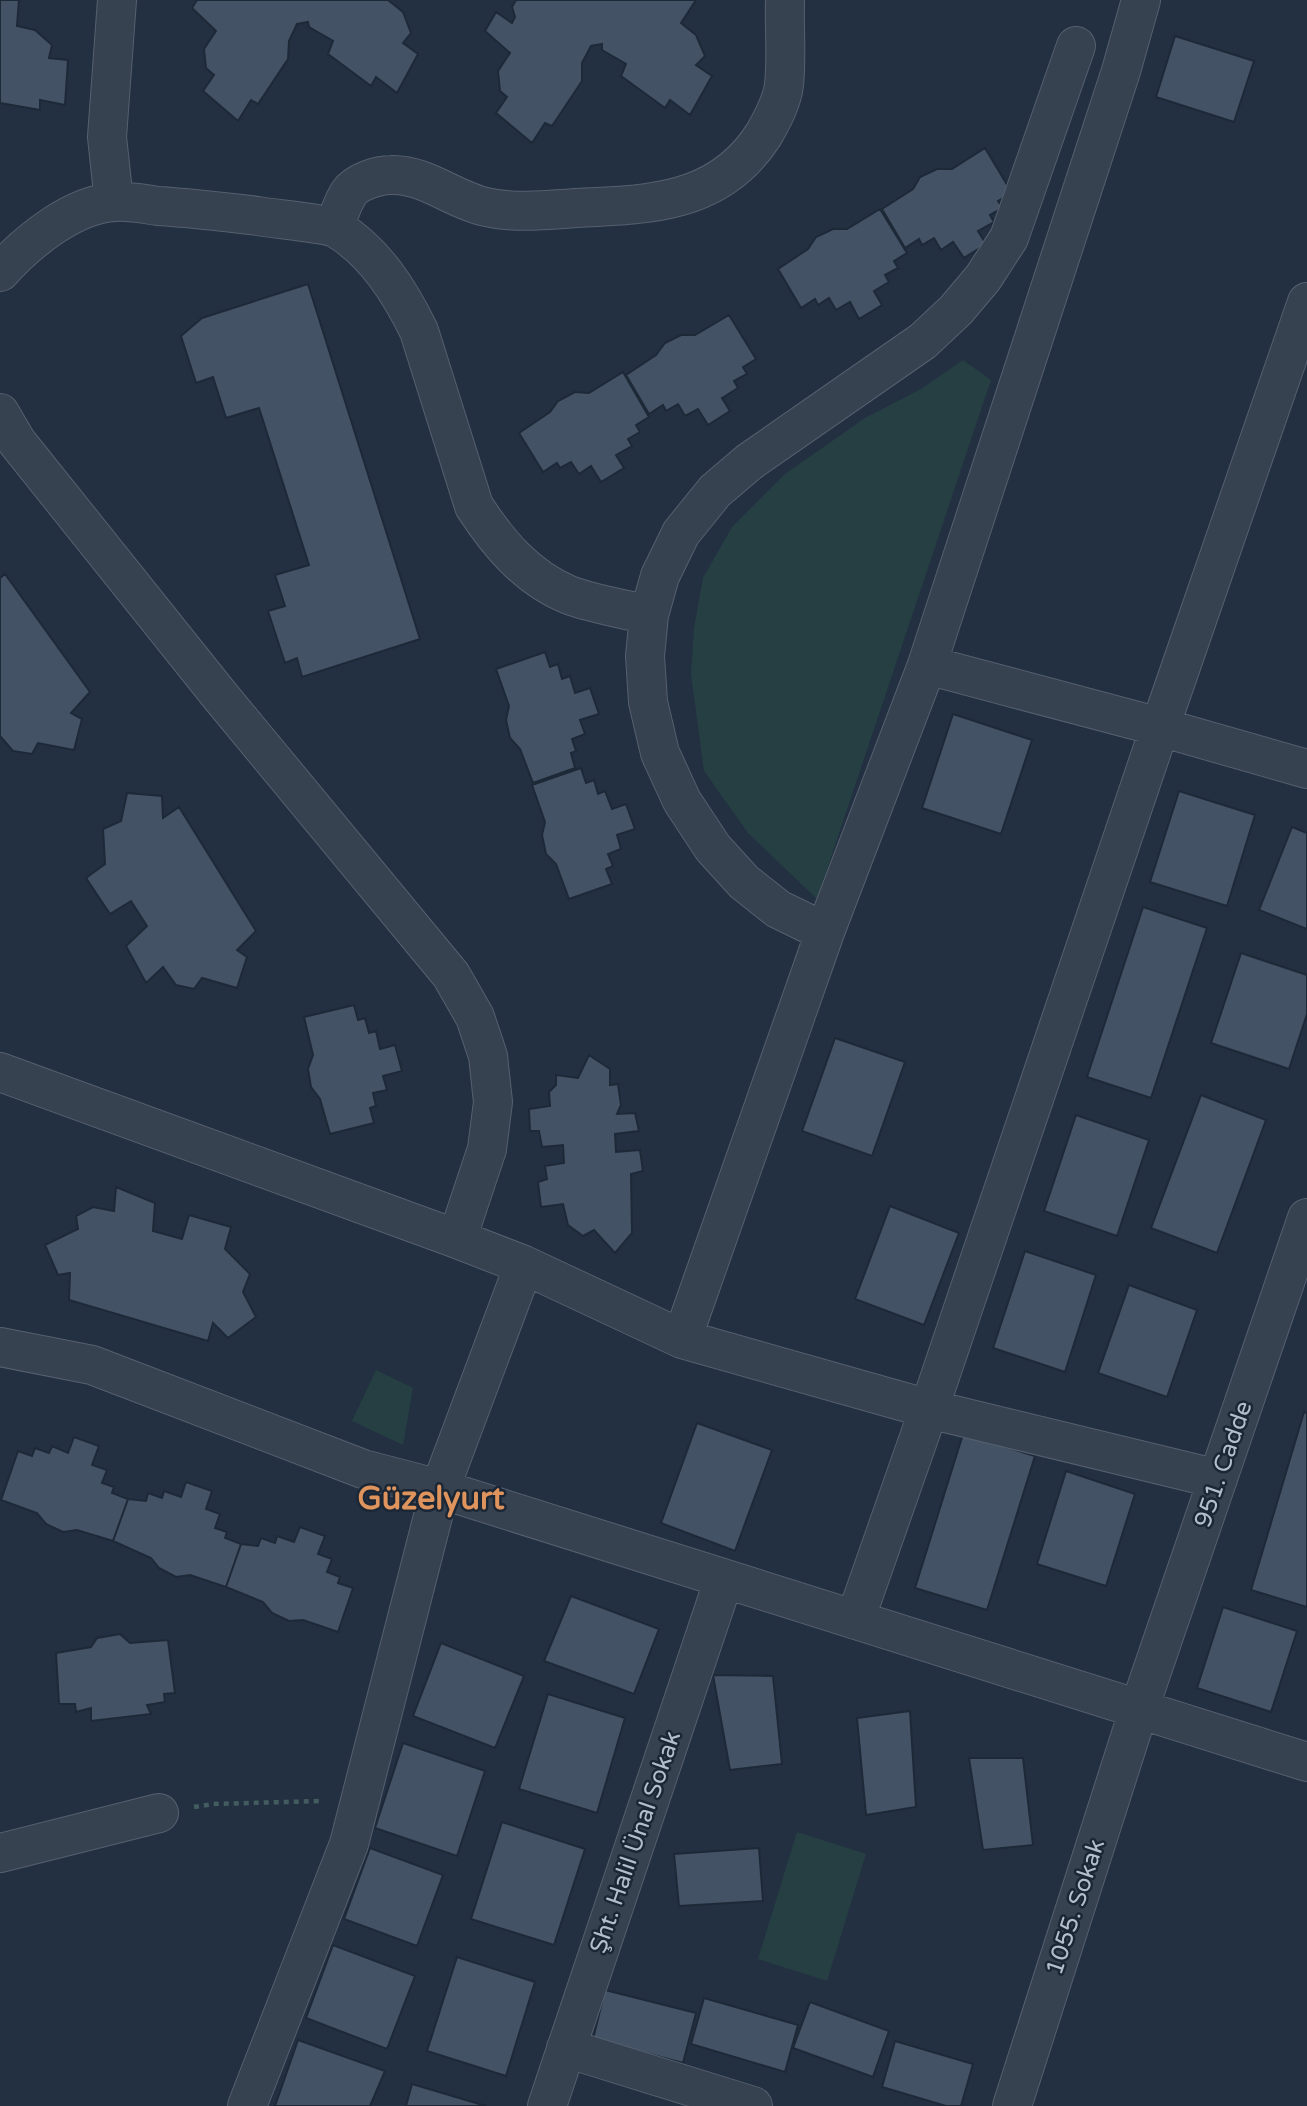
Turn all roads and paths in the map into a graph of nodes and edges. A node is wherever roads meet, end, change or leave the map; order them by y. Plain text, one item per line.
1 (117, 0) edge
2 (785, 0) edge
3 (1141, 0) edge
4 (1076, 46) dead end
5 (114, 202) junction
6 (334, 227) junction
7 (0, 272) edge
8 (1307, 302) edge
9 (0, 413) edge
10 (649, 615) junction
11 (927, 665) junction
12 (1160, 727) junction
13 (1307, 769) edge
14 (825, 932) junction
15 (0, 1072) edge
16 (1307, 1218) edge
17 (457, 1239) junction
18 (524, 1265) junction
19 (1298, 1274) edge
20 (682, 1339) junction
21 (0, 1347) edge
22 (929, 1409) junction
23 (1218, 1479) junction
24 (440, 1489) junction
25 (724, 1579) junction
26 (855, 1620) junction
27 (1139, 1709) junction
28 (1307, 1762) edge
29 (360, 1800) junction
30 (159, 1813) joint
31 (0, 1853) edge
32 (566, 2048) junction
33 (247, 2106) edge
34 (547, 2106) edge
35 (753, 2106) edge
36 (1012, 2106) edge

1 - 5 street
2 - 6 street
3 - 11 street
4 - 10 street
5 - 6 street
5 - 7 street
6 - 10 street
8 - 12 street
9 - 17 street
10 - 14 street
11 - 12 street
11 - 14 street
12 - 13 street
12 - 22 street
14 - 20 street
15 - 17 street
16 - 19 street, 951. Cadde
17 - 18 street
18 - 20 street
18 - 24 street
19 - 23 street, 951. Cadde
20 - 22 street
21 - 24 street
22 - 23 street
22 - 26 street
23 - 27 street, 951. Cadde
24 - 25 street
24 - 29 street
25 - 26 street
25 - 32 street, Şht. Halil Ünal Sokak
26 - 27 street
27 - 28 street
27 - 36 street, 1055. Sokak
29 - 30 path
29 - 33 street
30 - 31 street
32 - 34 street, Şht. Halil Ünal Sokak
32 - 35 street

